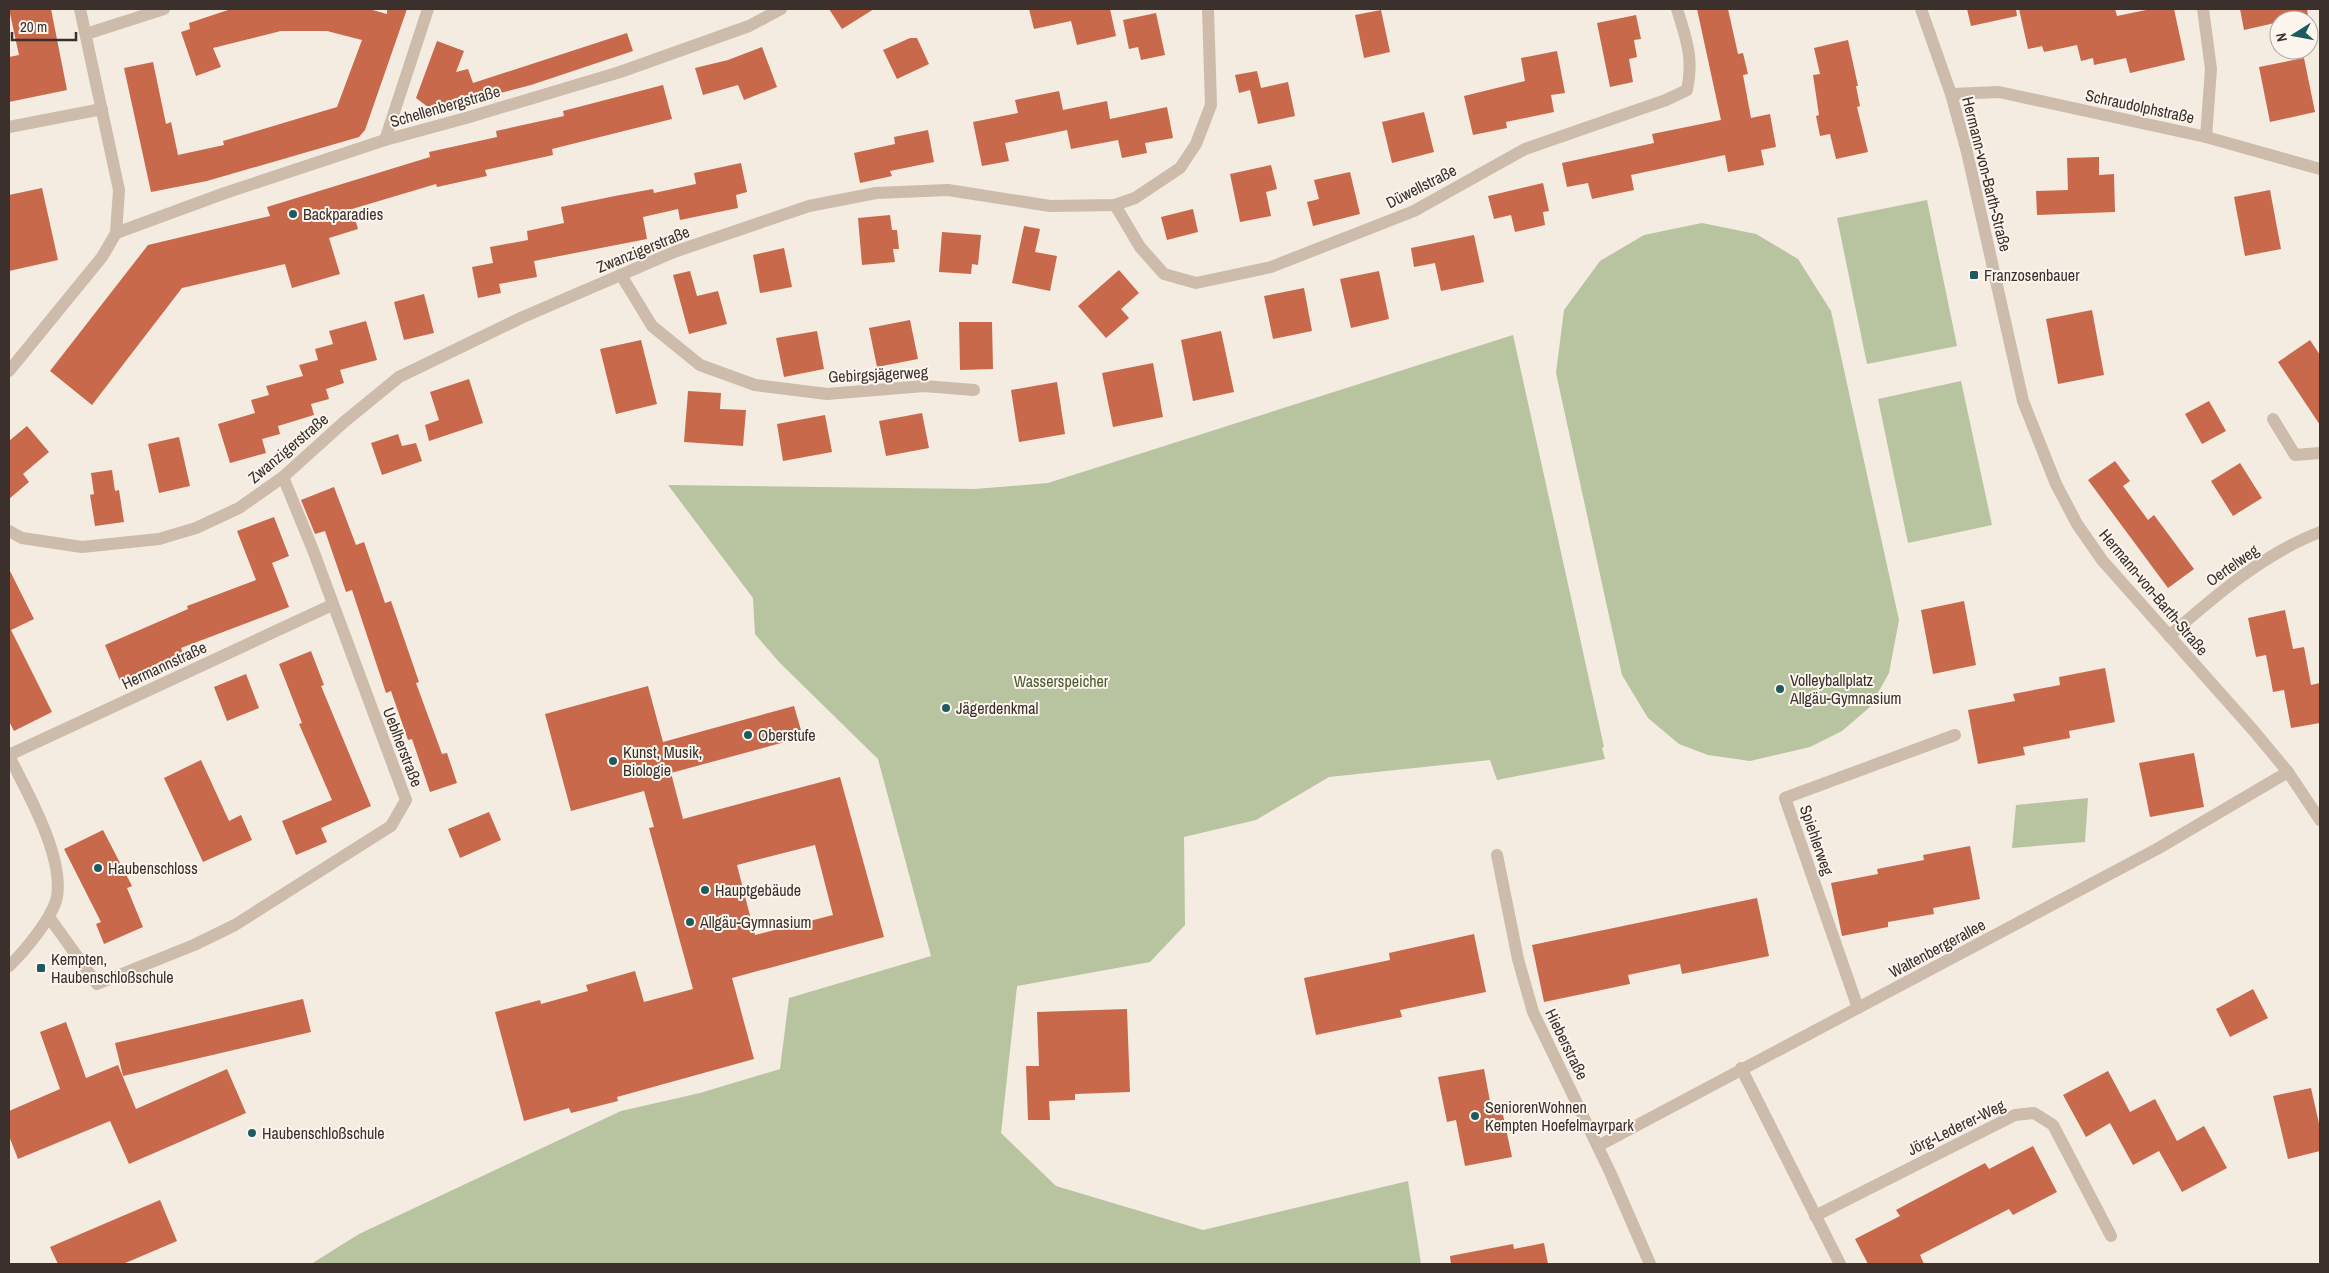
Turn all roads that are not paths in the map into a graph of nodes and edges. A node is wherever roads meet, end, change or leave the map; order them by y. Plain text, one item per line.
1 (80, 9) edge
2 (164, 9) edge
3 (780, 9) edge
4 (1208, 9) edge
5 (1677, 9) edge
6 (1921, 9) edge
7 (2203, 9) edge
8 (424, 11) edge
9 (86, 34) junction
10 (1951, 94) junction
11 (102, 108) junction
12 (9, 127) edge
13 (2206, 137) junction
14 (384, 140) junction
15 (2320, 169) edge
16 (1115, 205) junction
17 (116, 233) junction
18 (621, 275) junction
19 (9, 371) edge
20 (974, 390) dead end
21 (2273, 418) dead end
22 (2320, 452) edge
23 (283, 477) junction
24 (9, 532) edge
25 (2320, 532) edge
26 (332, 605) junction
27 (2169, 636) junction
28 (1955, 735) dead end
29 (9, 755) edge
30 (2288, 772) junction
31 (2320, 820) edge
32 (1497, 855) dead end
33 (48, 917) junction
34 (9, 966) edge
35 (1858, 1008) junction
36 (1741, 1068) junction
37 (1598, 1146) junction
38 (1815, 1216) junction
39 (2111, 1236) dead end
40 (1650, 1264) edge
41 (1840, 1264) edge

1 - 9 street
2 - 9 street
3 - 14 street, Schellenbergstraße
4 - 16 street, Zwanzigerstraße
5 - 16 street, Düwellstraße
6 - 10 street, Hermann-von-Barth-Straße
7 - 13 street
8 - 14 street
9 - 11 street
10 - 13 street, Schraudolphstraße
10 - 27 street, Hermann-von-Barth-Straße
11 - 12 street
11 - 17 street
13 - 15 street, Schraudolphstraße
14 - 17 street, Schellenbergstraße
16 - 18 street, Zwanzigerstraße
17 - 19 street
18 - 20 street, Gebirgsjägerweg
18 - 23 street, Zwanzigerstraße
21 - 22 street
23 - 24 street, Zwanzigerstraße
23 - 26 street, Ueblherstraße
25 - 27 street, Oertelweg
26 - 29 street, Hermannstraße
26 - 33 street, Ueblherstraße
27 - 30 street, Hermann-von-Barth-Straße
28 - 35 street, Spiehlerweg
29 - 33 street
30 - 31 street, Hermann-von-Barth-Straße
30 - 35 street, Waltenbergerallee
32 - 37 street, Hieberstraße
33 - 34 street
35 - 36 street, Waltenbergerallee
36 - 37 street, Waltenbergerallee
36 - 38 street
37 - 40 street, Hieberstraße
38 - 39 street, Jörg-Lederer-Weg
38 - 41 street

